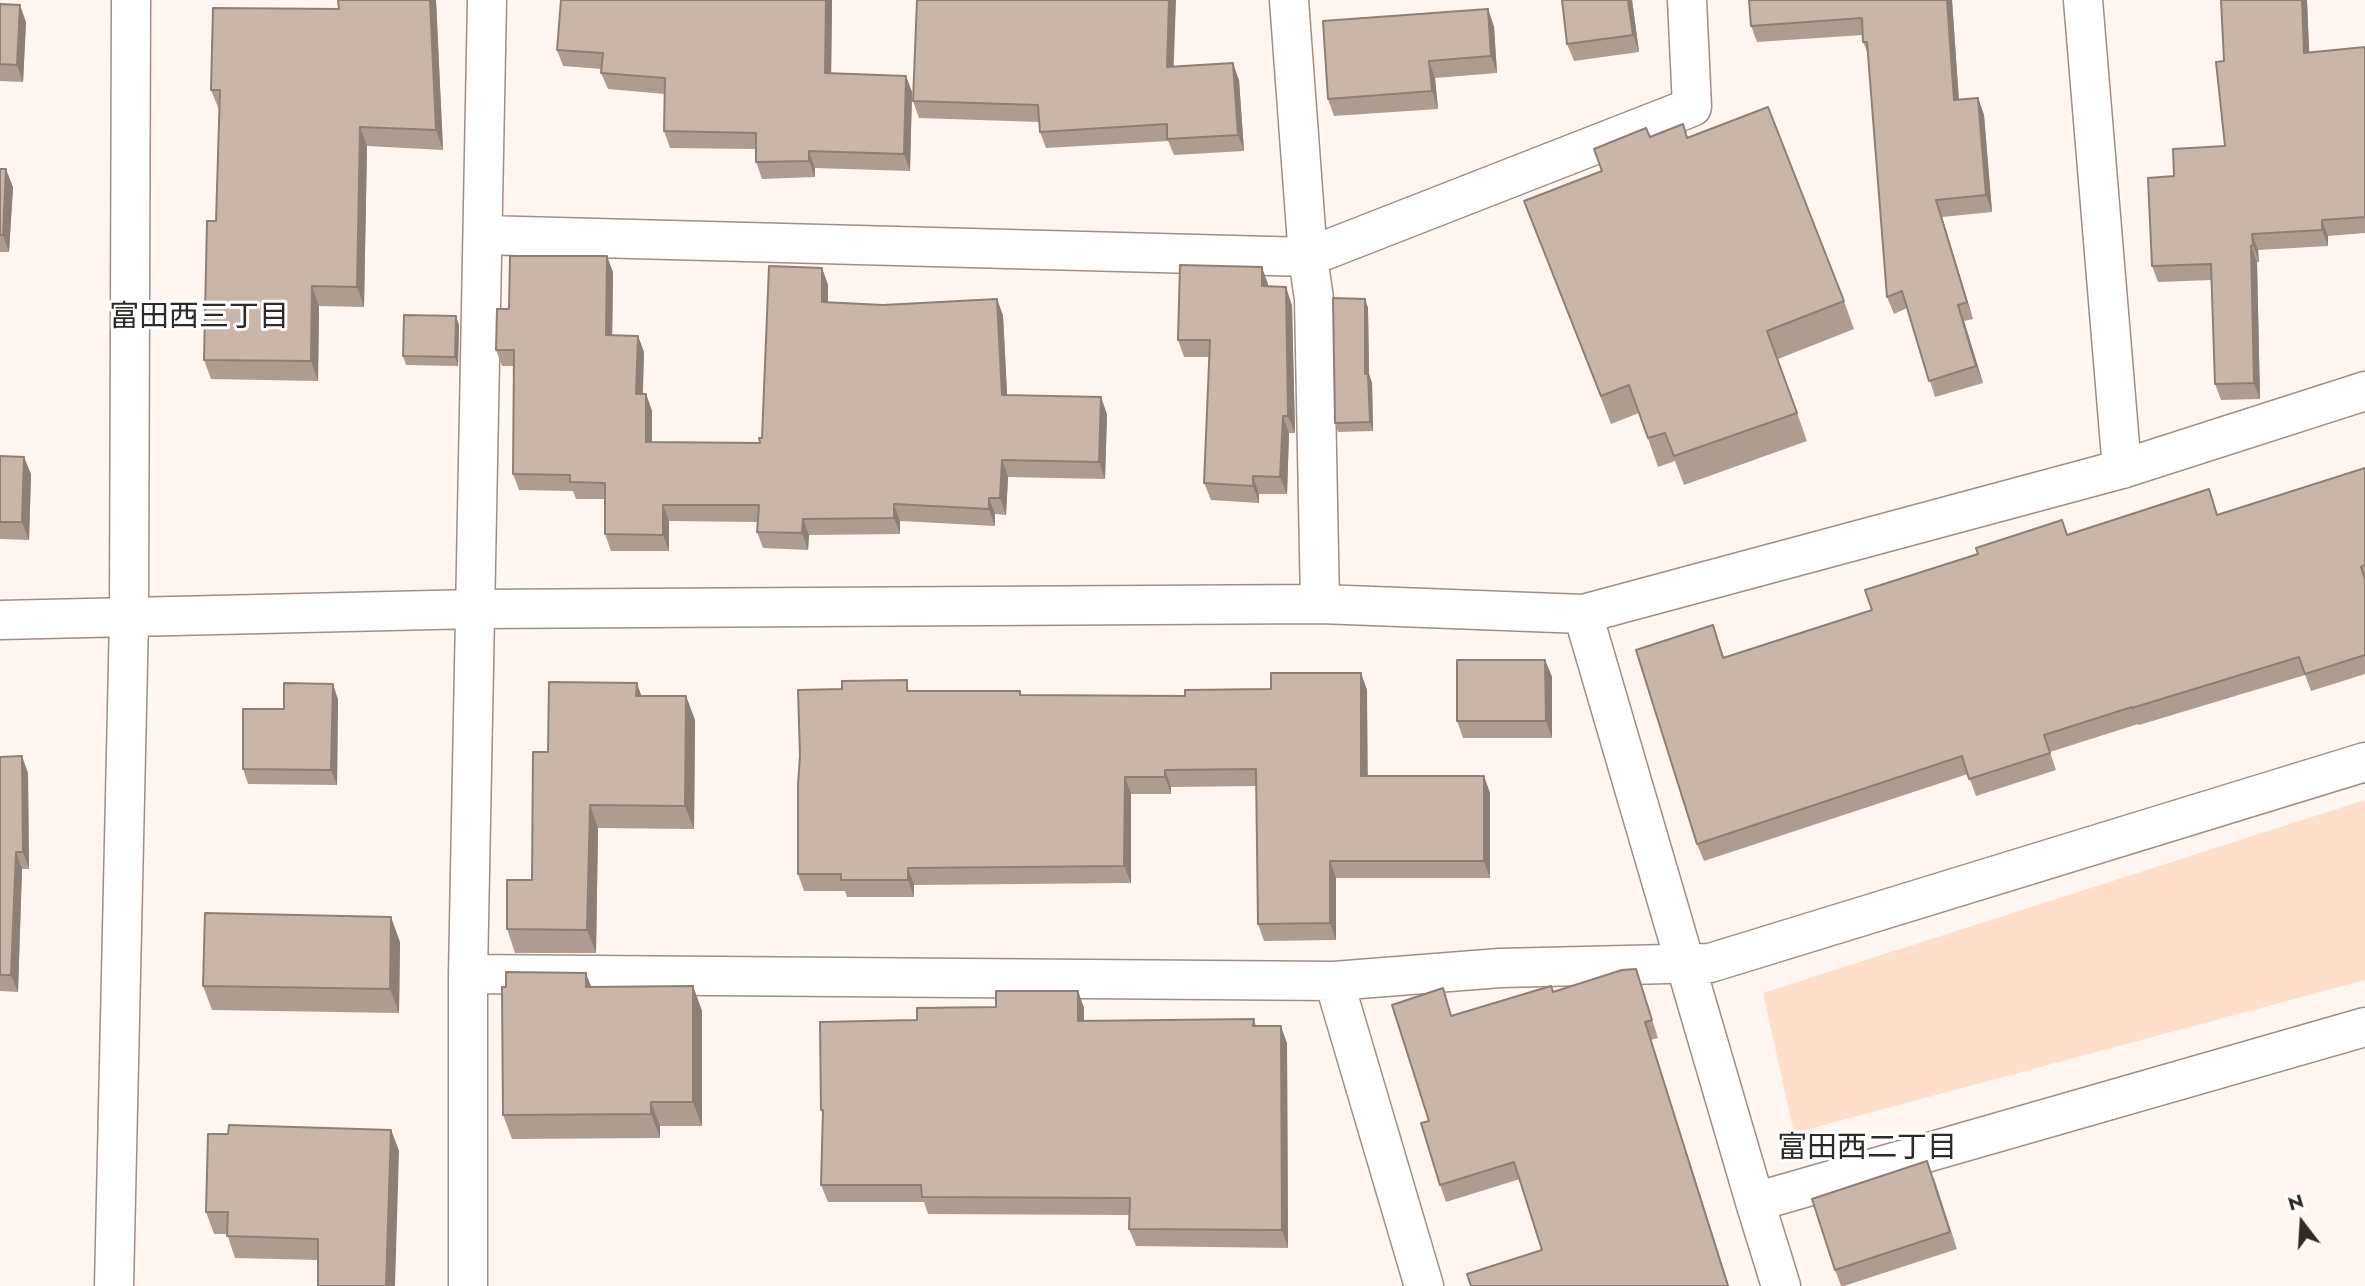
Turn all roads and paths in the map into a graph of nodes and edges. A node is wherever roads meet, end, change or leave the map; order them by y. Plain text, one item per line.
1 (131, 0) edge
2 (487, 0) edge
3 (1289, 0) edge
4 (1686, 0) edge
5 (2083, 0) edge
6 (483, 235) junction
7 (1308, 257) junction
8 (2365, 391) edge
9 (2122, 469) junction
10 (1320, 604) junction
11 (476, 609) junction
12 (1583, 614) junction
13 (129, 619) junction
14 (0, 620) edge
15 (2365, 762) edge
16 (1685, 964) junction
17 (468, 974) junction
18 (1334, 981) junction
19 (2365, 1027) edge
20 (1755, 1202) junction
21 (114, 1286) edge
22 (468, 1286) edge
23 (1424, 1286) edge
24 (1781, 1286) edge

1 - 13 street
2 - 6 street
3 - 7 street
4 - 7 street
5 - 9 street
6 - 7 street
6 - 11 street
7 - 10 street
8 - 9 street
9 - 12 street
10 - 11 street
10 - 12 street
11 - 13 street
11 - 17 street
12 - 16 street
13 - 14 street
13 - 21 street
15 - 16 street
16 - 18 street
16 - 20 street
17 - 18 street
17 - 22 street
18 - 23 street
19 - 20 street
20 - 24 street

